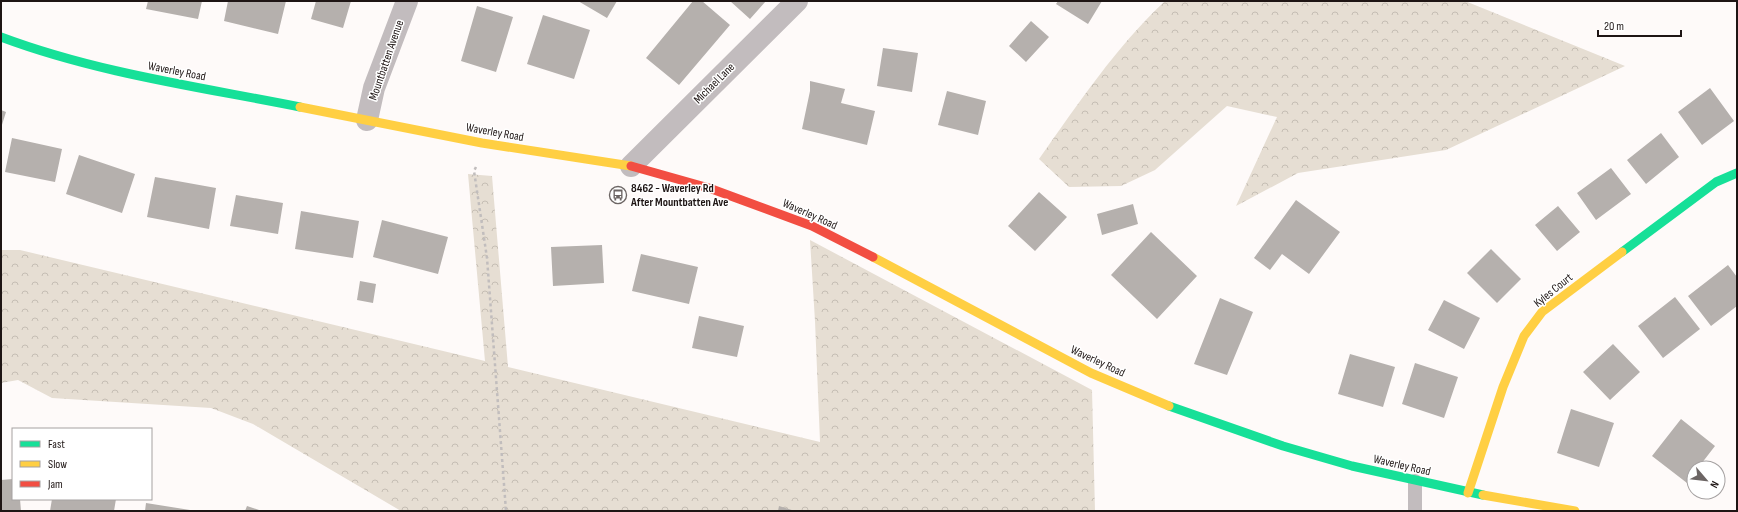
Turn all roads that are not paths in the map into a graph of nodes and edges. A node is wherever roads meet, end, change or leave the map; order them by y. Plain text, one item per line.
1 (407, 1) edge
2 (797, 1) edge
3 (1, 37) edge
4 (367, 120) junction
5 (631, 166) junction
6 (1737, 173) edge
7 (1415, 480) junction
8 (1468, 493) junction
9 (1415, 511) edge
10 (1576, 511) edge

1 - 4 street, Mountbatten Avenue
2 - 5 street, Michael Lane
3 - 4 main road, Waverley Road
4 - 5 main road, Waverley Road
5 - 7 main road, Waverley Road
6 - 8 main road, Kyles Court
7 - 8 main road, Waverley Road
7 - 9 lane
8 - 10 main road, Waverley Road

